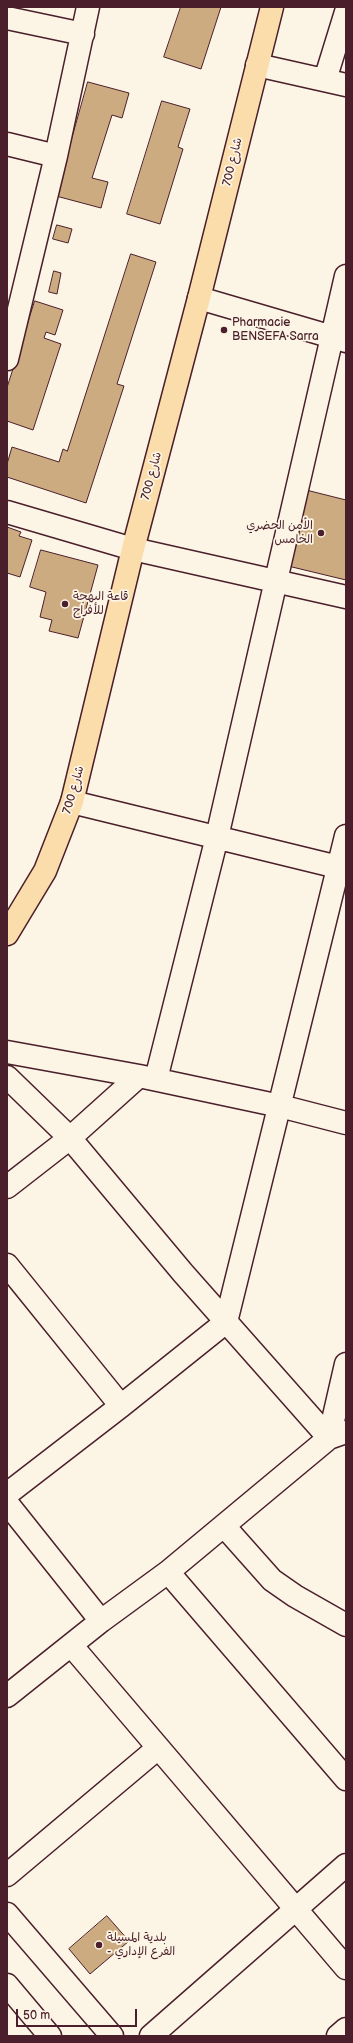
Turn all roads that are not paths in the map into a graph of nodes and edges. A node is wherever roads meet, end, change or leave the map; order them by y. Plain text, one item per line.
1 (88, 7) edge
2 (272, 7) edge
3 (346, 12) edge
4 (7, 18) edge
5 (82, 34) junction
6 (256, 65) junction
7 (325, 80) junction
8 (346, 85) edge
9 (7, 144) edge
10 (56, 156) junction
11 (346, 276) edge
12 (16, 280) edge
13 (199, 298) junction
14 (338, 339) edge
15 (7, 359) edge
16 (7, 512) edge
17 (133, 549) junction
18 (276, 580) junction
19 (346, 597) edge
20 (72, 802) junction
21 (346, 836) edge
22 (217, 837) junction
23 (342, 868) edge
24 (7, 934) edge
25 (7, 1052) edge
26 (7, 1077) edge
27 (148, 1077) junction
28 (280, 1106) junction
29 (346, 1123) edge
30 (70, 1138) junction
31 (7, 1187) edge
32 (7, 1265) edge
33 (226, 1322) junction
34 (346, 1364) edge
35 (121, 1406) junction
36 (338, 1435) edge
37 (7, 1494) edge
38 (7, 1503) edge
39 (224, 1526) junction
40 (168, 1572) junction
41 (101, 1621) junction
42 (346, 1625) edge
43 (71, 1645) junction
44 (7, 1696) edge
45 (158, 1748) junction
46 (346, 1778) edge
47 (346, 1865) edge
48 (7, 1875) edge
49 (296, 1909) junction
50 (7, 1914) edge
51 (346, 1968) edge
52 (10, 1996) edge
53 (346, 2029) edge
54 (50, 2036) edge
55 (112, 2036) edge
56 (151, 2036) edge
57 (338, 2036) edge

1 - 5 street
2 - 6 main road, شارع 700
3 - 7 street
4 - 5 street
5 - 10 street
6 - 7 street
6 - 13 main road, شارع 700
7 - 8 street
9 - 10 street
10 - 12 street
11 - 14 street
12 - 15 street
13 - 14 street
13 - 17 main road, شارع 700
14 - 18 street
16 - 17 street
17 - 18 street
17 - 20 main road, شارع 700
18 - 19 street
18 - 22 street
20 - 22 street
20 - 24 main road, شارع 700
21 - 23 street
22 - 23 street
22 - 27 street
23 - 28 street
25 - 27 street
26 - 30 street
27 - 28 street
27 - 30 street
28 - 29 street
28 - 33 street
30 - 31 street
30 - 33 street
32 - 35 street
33 - 35 street
33 - 36 street
34 - 36 street
35 - 37 street
36 - 39 street
38 - 41 street
39 - 40 street
39 - 42 street
40 - 41 street
40 - 46 street
41 - 43 street
43 - 44 street
43 - 45 street
45 - 48 street
45 - 49 street
47 - 49 street
49 - 51 street
49 - 56 street
50 - 55 street
52 - 54 street
53 - 57 street

